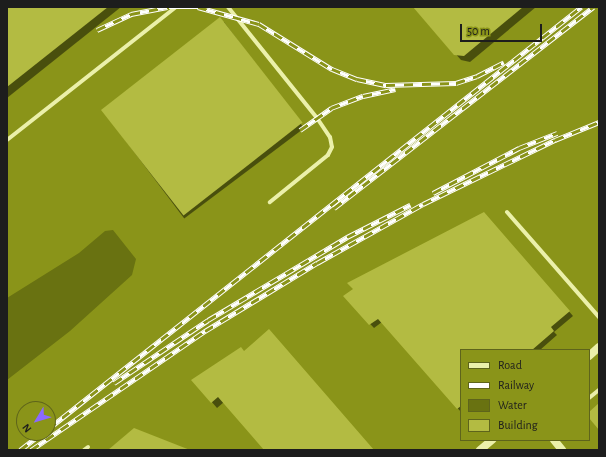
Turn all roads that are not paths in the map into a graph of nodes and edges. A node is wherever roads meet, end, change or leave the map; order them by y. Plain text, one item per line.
1 (176, 7) edge
2 (228, 7) edge
3 (7, 140) edge
4 (270, 202) dead end
5 (507, 212) dead end
6 (599, 317) edge
7 (599, 347) edge
8 (590, 355) edge
9 (599, 390) edge
10 (590, 397) edge
11 (491, 441) edge
12 (555, 441) edge
13 (480, 450) edge
14 (562, 450) edge

1 - 3 lane
2 - 4 lane
5 - 6 lane
7 - 8 street
9 - 10 lane
11 - 13 street
12 - 14 street

